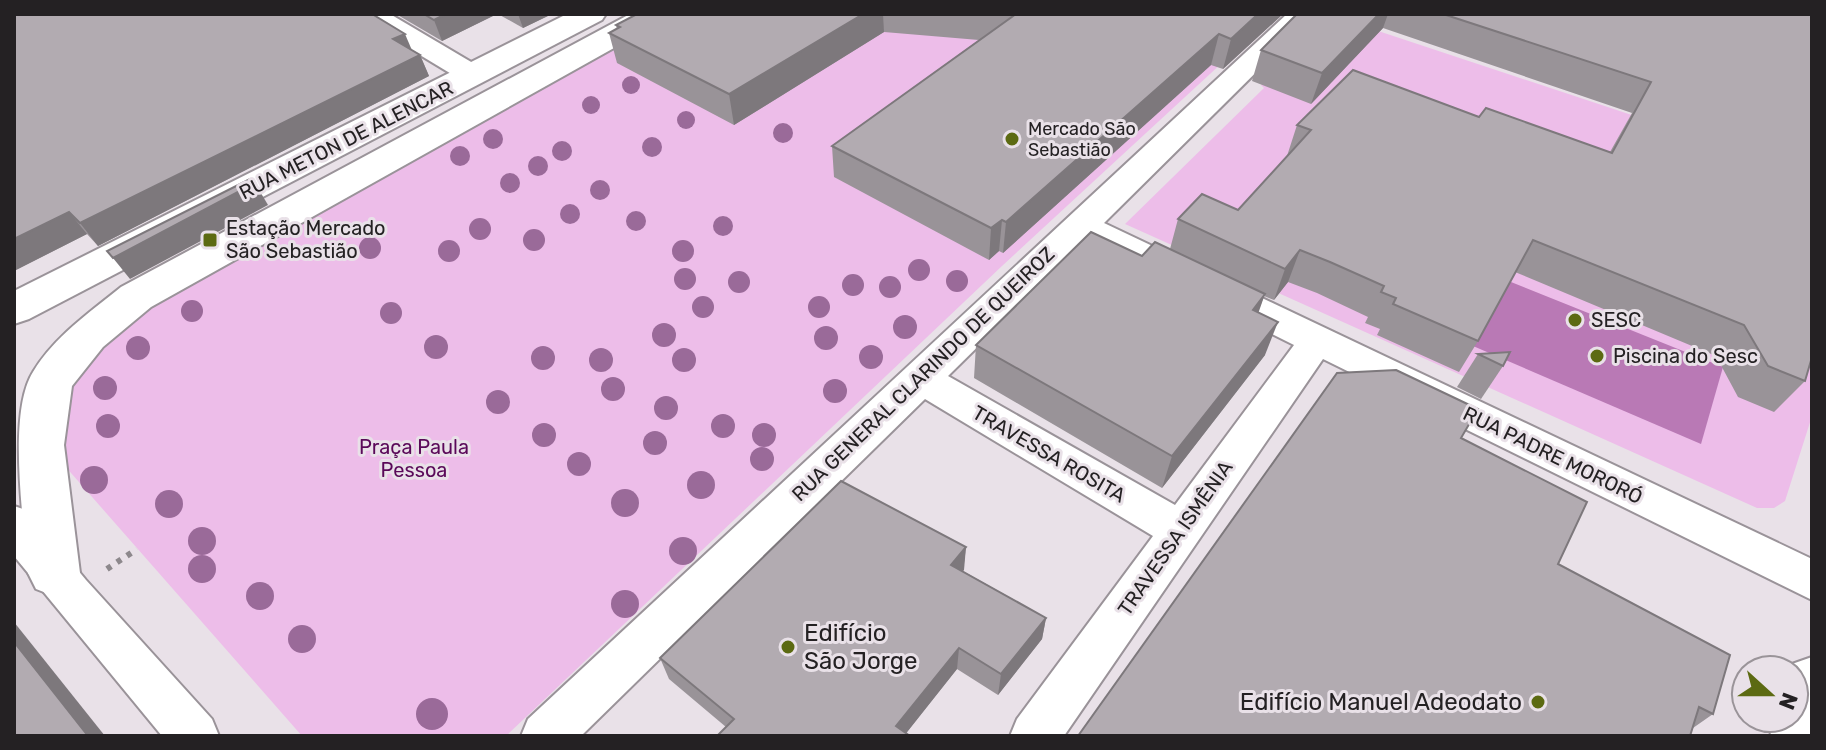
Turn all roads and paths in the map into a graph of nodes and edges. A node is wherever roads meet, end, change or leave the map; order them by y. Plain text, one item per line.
1 (371, 14) edge
2 (591, 14) edge
3 (653, 14) edge
4 (1302, 14) edge
5 (473, 75) junction
6 (1078, 224) junction
7 (14, 309) edge
8 (1317, 340) junction
9 (918, 377) junction
10 (14, 524) edge
11 (1180, 530) junction
12 (54, 573) junction
13 (1812, 580) edge
14 (1812, 683) edge
15 (194, 736) edge
16 (546, 736) edge
17 (1035, 736) edge
18 (1799, 736) edge

1 - 5 street
2 - 5 street, RUA METON DE ALENCAR
3 - 12 street
4 - 6 street, RUA GENERAL CLARINDO DE QUEIROZ
5 - 7 street, RUA METON DE ALENCAR
6 - 8 street, RUA PADRE MORORÓ
6 - 9 street, RUA GENERAL CLARINDO DE QUEIROZ
8 - 11 street, TRAVESSA ISMÊNIA
8 - 13 street, RUA PADRE MORORÓ
9 - 11 street, TRAVESSA ROSITA
9 - 16 street, RUA GENERAL CLARINDO DE QUEIROZ
10 - 12 street
11 - 17 street, TRAVESSA ISMÊNIA
12 - 15 street
14 - 18 street

